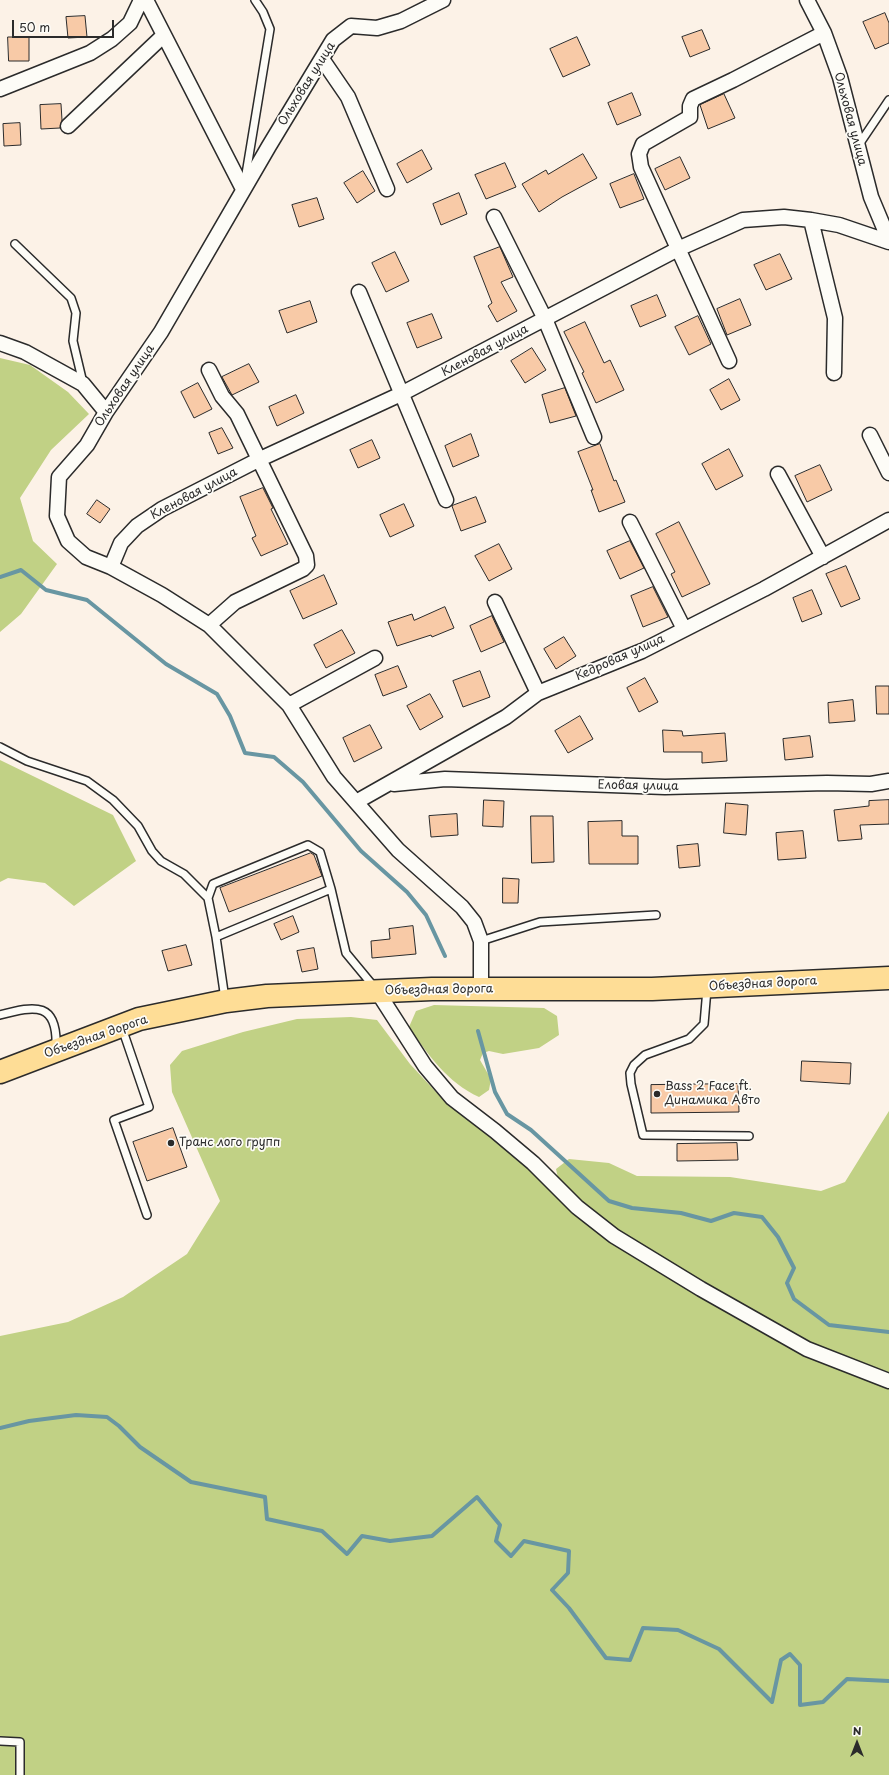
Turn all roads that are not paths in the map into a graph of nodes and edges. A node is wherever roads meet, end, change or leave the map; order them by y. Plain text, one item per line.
1 (141, 0) edge
2 (146, 0) edge
3 (255, 0) edge
4 (443, 0) edge
5 (807, 0) edge
6 (824, 33) junction
7 (164, 35) junction
8 (322, 59) junction
9 (0, 89) edge
10 (889, 100) edge
11 (68, 126) dead end
12 (858, 146) junction
13 (387, 189) dead end
14 (243, 190) junction
15 (494, 217) dead end
16 (811, 220) junction
17 (889, 241) edge
18 (15, 244) dead end
19 (678, 250) junction
20 (359, 292) dead end
21 (545, 319) junction
22 (0, 342) edge
23 (729, 361) dead end
24 (209, 370) dead end
25 (834, 373) dead end
26 (83, 384) junction
27 (401, 394) junction
28 (106, 412) junction
29 (870, 435) dead end
30 (594, 437) dead end
31 (258, 460) junction
32 (889, 473) edge
33 (778, 474) dead end
34 (446, 500) dead end
35 (889, 520) edge
36 (630, 522) dead end
37 (823, 557) junction
38 (111, 567) junction
39 (495, 602) dead end
40 (209, 625) junction
41 (684, 629) junction
42 (375, 658) dead end
43 (538, 693) junction
44 (289, 705) junction
45 (0, 747) edge
46 (889, 781) edge
47 (388, 784) junction
48 (356, 802) junction
49 (331, 889) junction
50 (208, 898) junction
51 (656, 915) dead end
52 (216, 937) junction
53 (481, 942) junction
54 (889, 978) edge
55 (707, 986) junction
56 (481, 989) junction
57 (377, 992) junction
58 (226, 1001) junction
59 (0, 1015) edge
60 (121, 1026) junction
61 (56, 1051) junction
62 (0, 1072) edge
63 (749, 1136) dead end
64 (147, 1215) dead end
65 (889, 1381) edge
66 (0, 1742) edge
67 (20, 1775) edge

1 - 9 street
2 - 7 street
3 - 14 lane
4 - 8 street, Ольховая улица
5 - 6 street, Ольховая улица
6 - 12 street, Ольховая улица
6 - 19 street
7 - 11 street
7 - 14 street
8 - 13 street
8 - 14 street, Ольховая улица
10 - 12 lane
12 - 17 street, Ольховая улица
14 - 28 street, Ольховая улица
15 - 21 street
16 - 17 street, Кленовая улица
16 - 19 street, Кленовая улица
16 - 25 street
18 - 26 lane
19 - 21 street, Кленовая улица
19 - 23 street
20 - 27 street
21 - 27 street, Кленовая улица
21 - 30 street
22 - 26 street
24 - 31 street
26 - 28 street
27 - 31 street, Кленовая улица
27 - 34 street
28 - 38 street, Ольховая улица
29 - 32 street
31 - 38 street, Кленовая улица
31 - 40 street
33 - 37 street
35 - 37 street, Кедровая улица
36 - 41 street
37 - 41 street, Кедровая улица
38 - 40 street, Ольховая улица
39 - 43 street
40 - 44 street, Ольховая улица
41 - 43 street, Кедровая улица
42 - 44 street
43 - 47 street, Кедровая улица
44 - 48 street, Ольховая улица
45 - 50 lane
46 - 47 street, Еловая улица
47 - 48 street, Кедровая улица
48 - 53 street, Ольховая улица
49 - 50 lane
49 - 52 lane
49 - 57 lane
50 - 52 lane
51 - 53 lane
52 - 58 lane
53 - 56 street, Ольховая улица
54 - 55 main road, Объездная дорога
55 - 56 main road, Объездная дорога
55 - 63 lane
56 - 57 main road, Объездная дорога
57 - 58 main road, Объездная дорога
57 - 65 street
58 - 60 main road, Объездная дорога
59 - 61 lane
60 - 61 main road, Объездная дорога
60 - 64 lane
61 - 62 main road, Объездная дорога
66 - 67 lane

